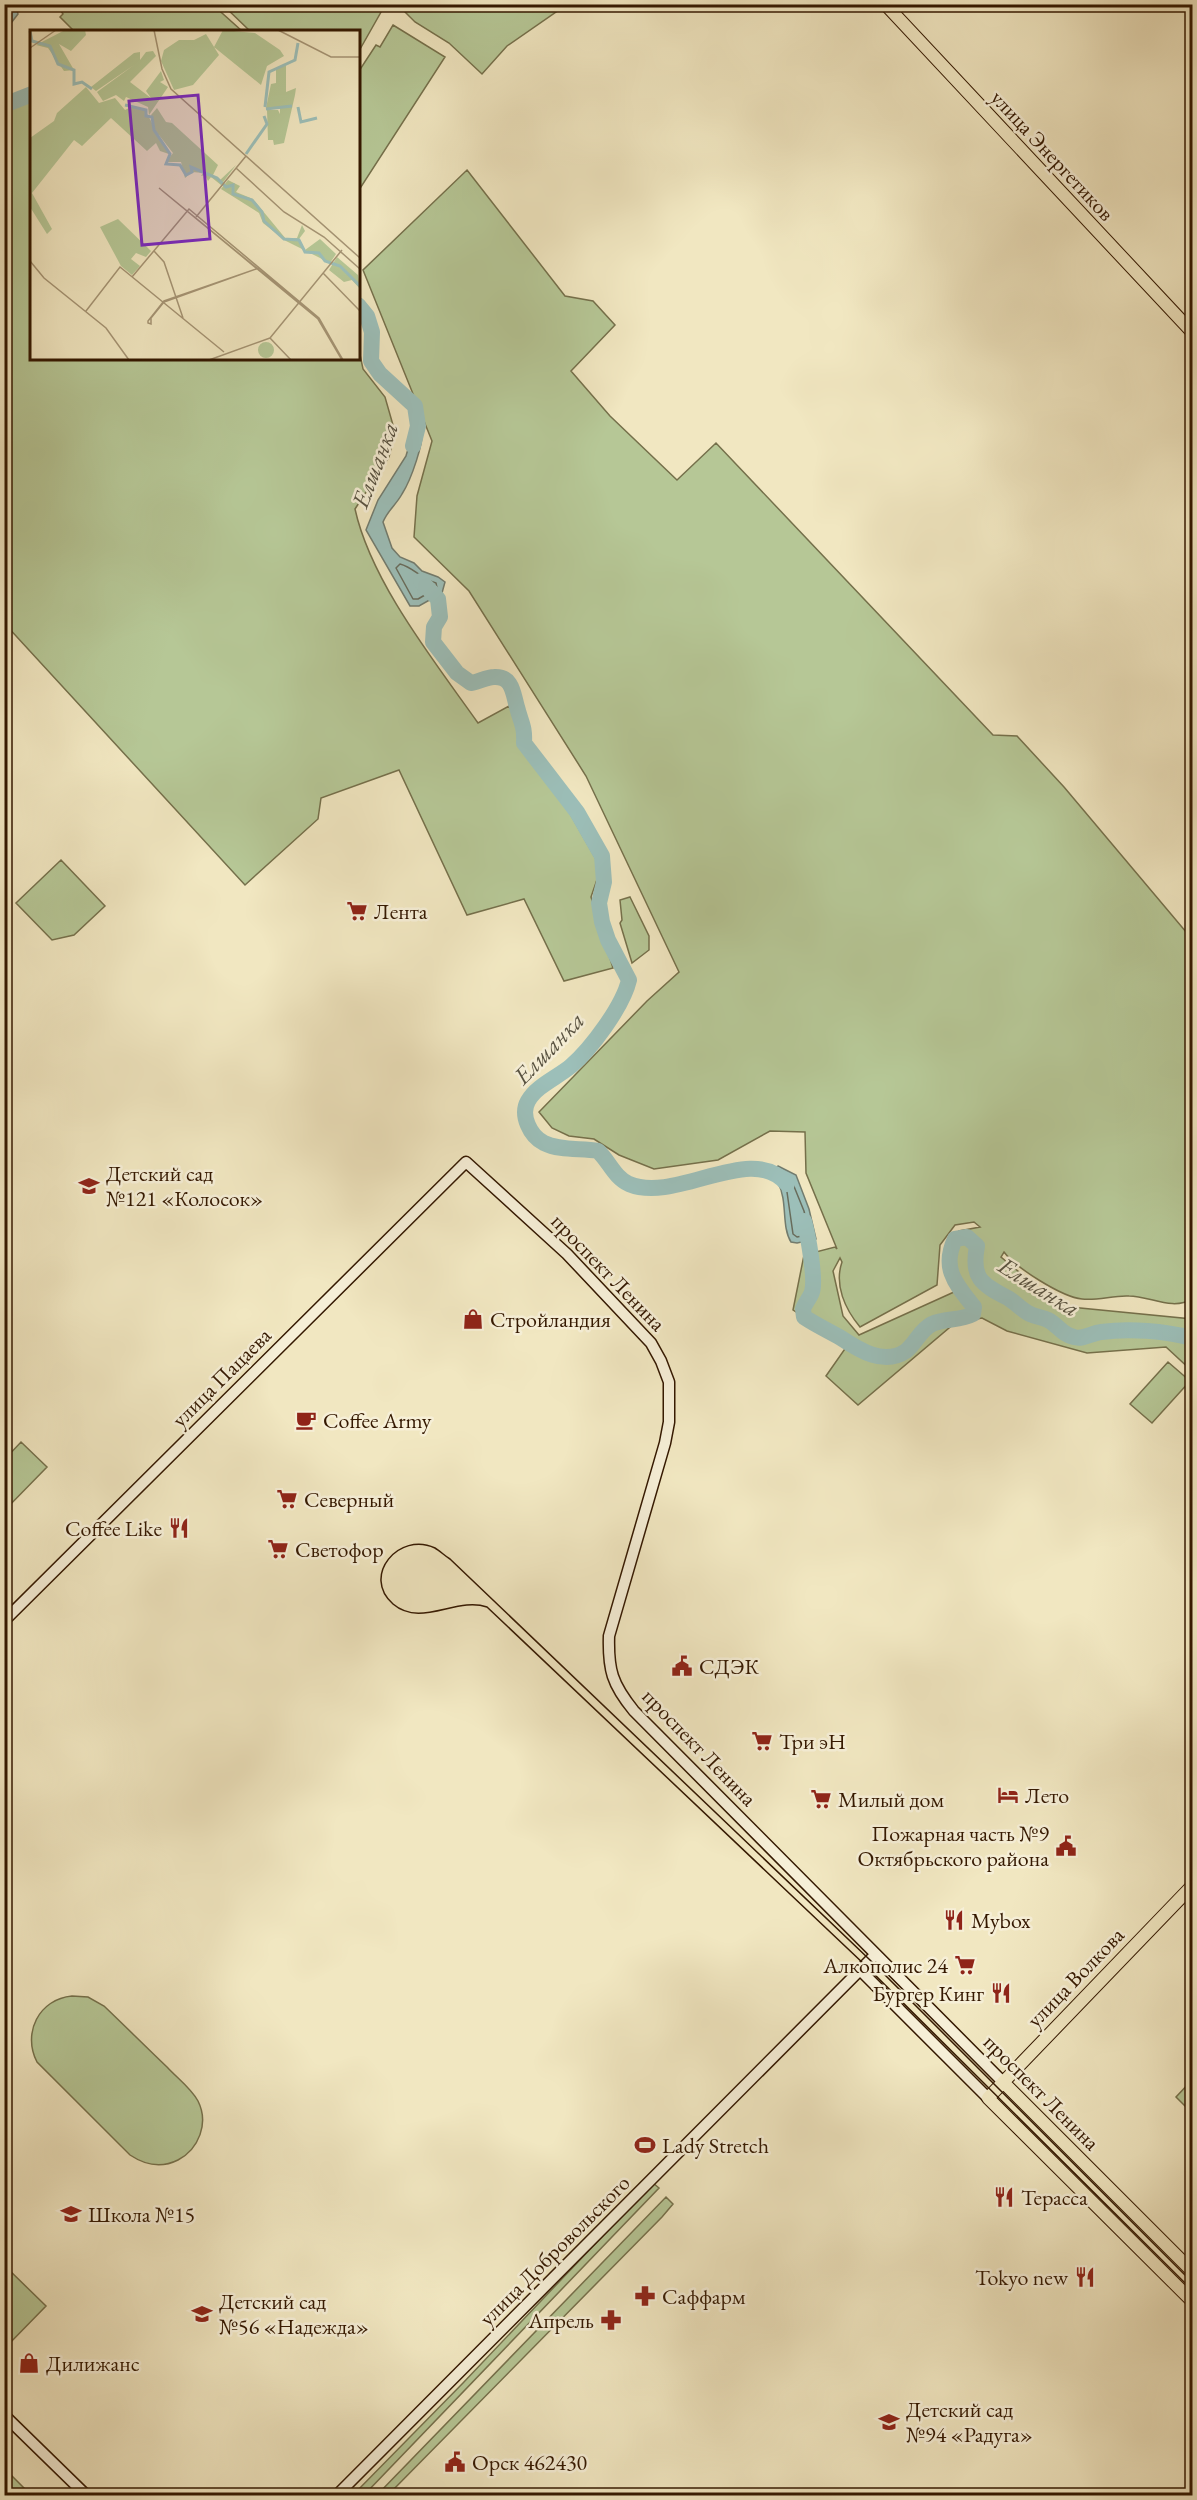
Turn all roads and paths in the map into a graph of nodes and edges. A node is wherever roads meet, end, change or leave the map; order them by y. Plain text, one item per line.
1 (885, 4) edge
2 (1192, 332) edge
3 (466, 1161) joint
4 (4, 1621) edge
5 (1192, 1886) edge
6 (875, 1955) junction
7 (860, 1970) junction
8 (1003, 2082) junction
9 (988, 2097) junction
10 (1192, 2271) edge
11 (1192, 2301) edge
12 (4, 2415) edge
13 (87, 2496) edge
14 (336, 2496) edge

1 - 2 main road, улица Энергетиков
3 - 4 street, улица Пацаева
3 - 6 street, проспект Ленина
5 - 8 main road, улица Волкова
6 - 7 street, улица Добровольского
6 - 8 street, проспект Ленина
7 - 9 street, проспект Ленина
7 - 14 street, улица Добровольского
8 - 9 main road, улица Волкова
8 - 10 main road, проспект Ленина
9 - 11 main road, проспект Ленина
12 - 13 street

